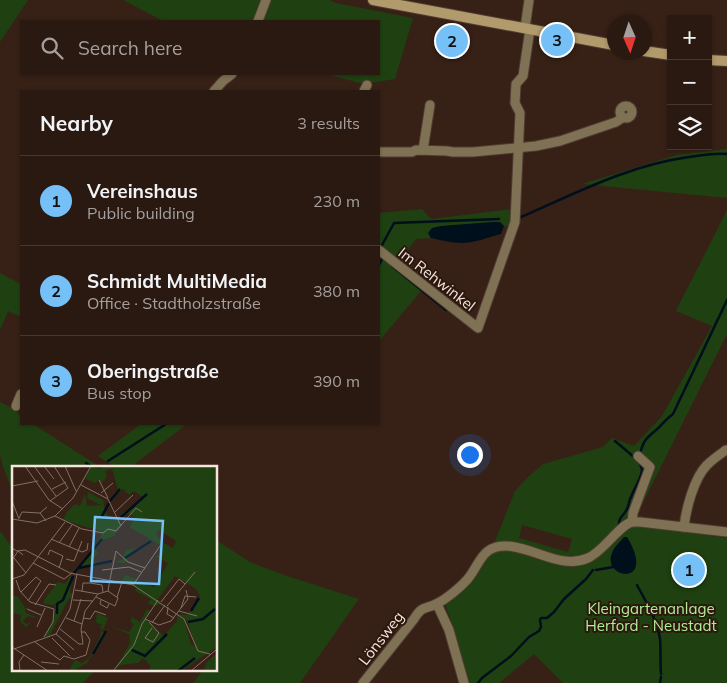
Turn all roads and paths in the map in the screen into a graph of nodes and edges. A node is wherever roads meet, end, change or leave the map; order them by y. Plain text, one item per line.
1 (266, 0) edge
2 (373, 0) edge
3 (530, 0) edge
4 (402, 3) edge
5 (258, 20) edge
6 (527, 29) junction
7 (607, 44) edge
8 (652, 52) edge
9 (667, 54) edge
10 (712, 60) edge
11 (727, 60) edge
12 (231, 75) edge
13 (215, 90) edge
14 (430, 105) dead end
15 (622, 118) dead end
16 (518, 148) junction
17 (423, 150) junction
18 (380, 152) edge
19 (380, 251) edge
20 (20, 396) edge
21 (16, 406) dead end
22 (726, 450) dead end
23 (638, 456) dead end
24 (632, 522) junction
25 (684, 527) junction
26 (727, 532) edge
27 (437, 604) junction
28 (363, 683) edge
29 (464, 683) edge

1 - 5 street
2 - 4 street
3 - 6 street
4 - 6 street
6 - 7 street
6 - 16 street
8 - 9 street
10 - 11 street
12 - 13 street
14 - 17 street
15 - 16 street
16 - 17 street
16 - 19 street, Im Rehwinkel
17 - 18 street
20 - 21 street
22 - 25 street
23 - 24 street
24 - 25 street
24 - 27 street
25 - 26 street
27 - 28 street, Lönsweg
27 - 29 street

